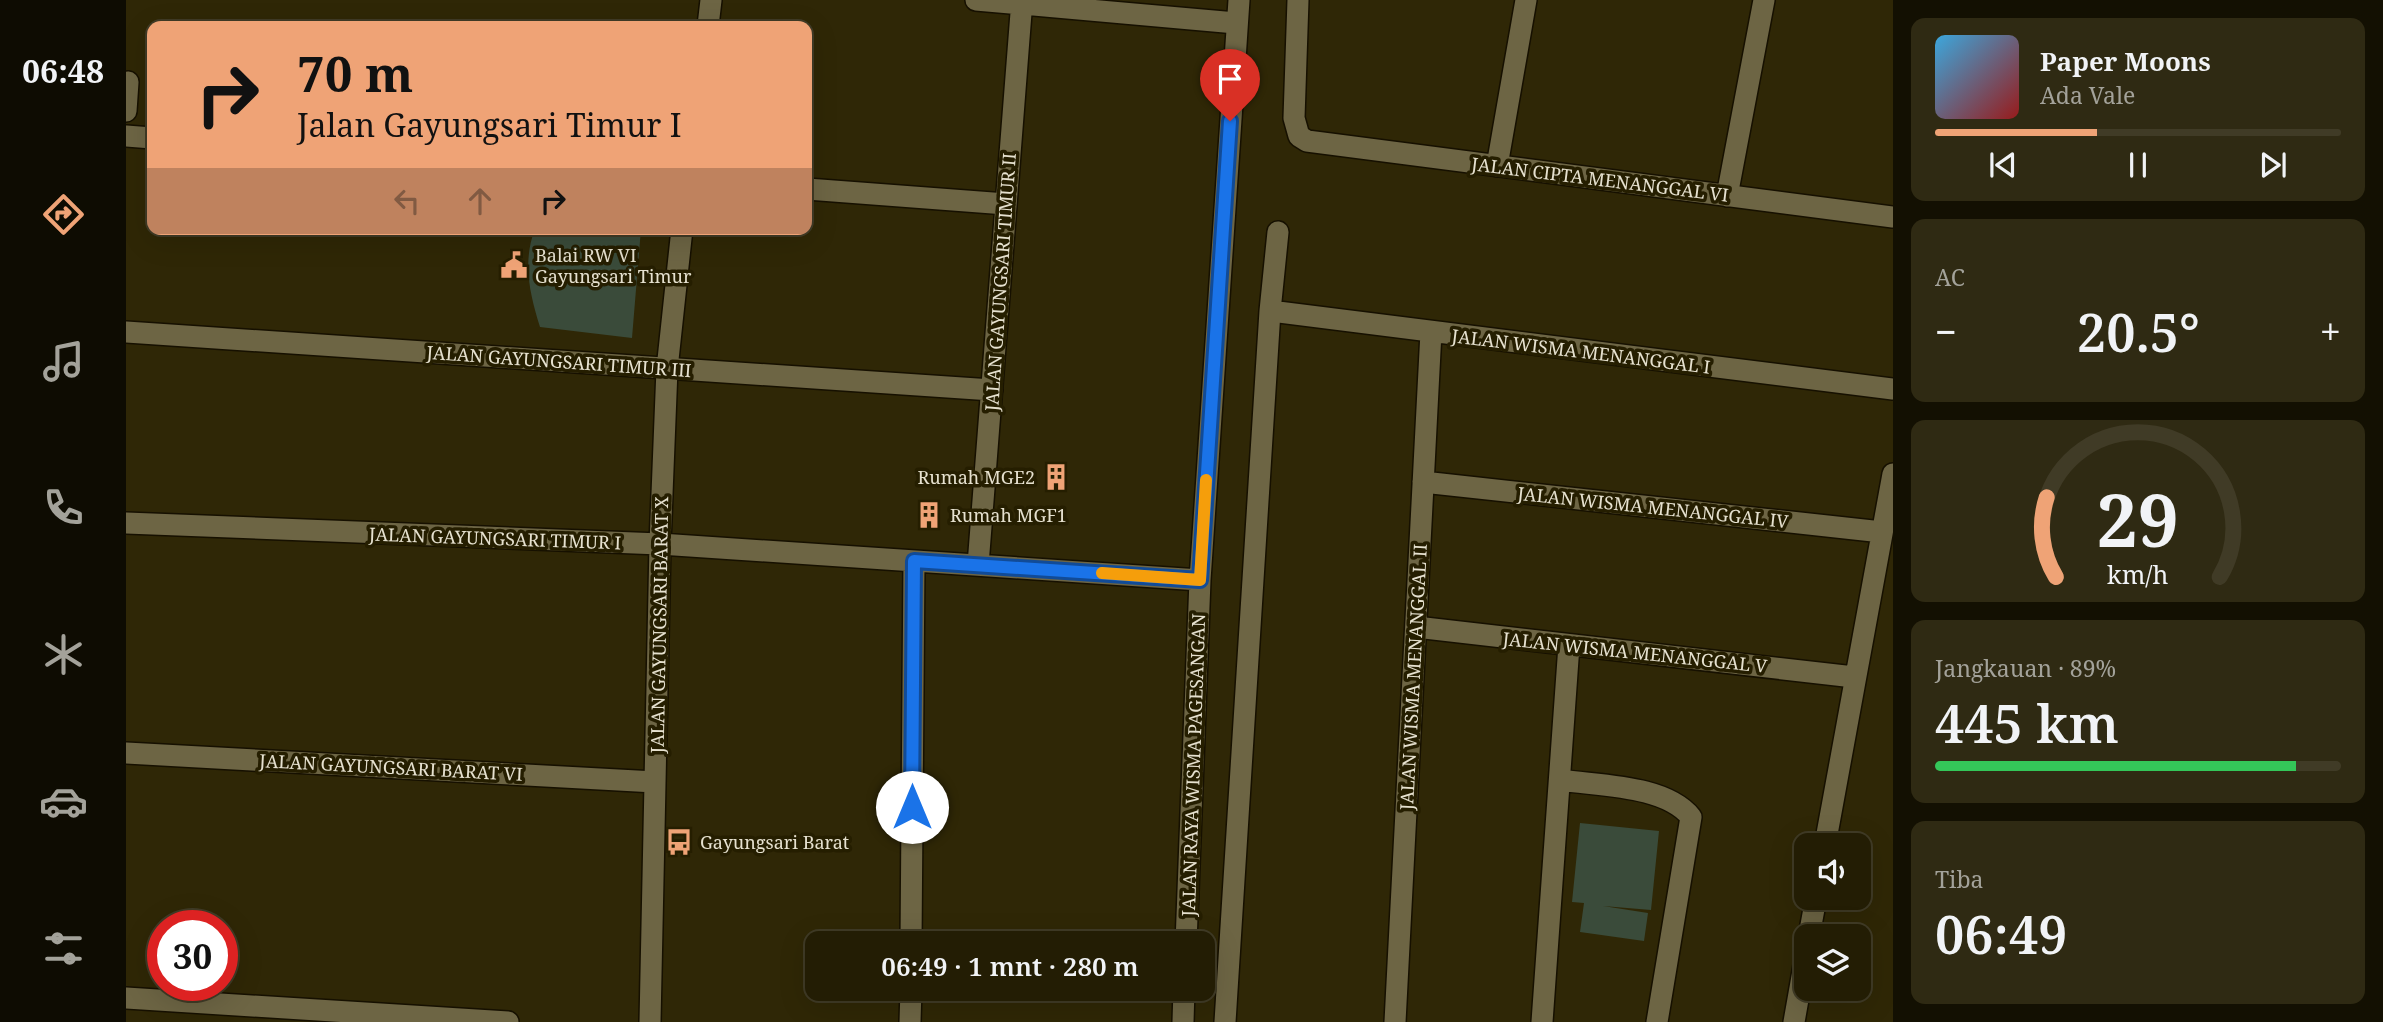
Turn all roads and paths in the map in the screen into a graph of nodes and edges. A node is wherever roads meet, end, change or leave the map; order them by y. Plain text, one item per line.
1 (711, 0) edge
2 (976, 0) edge
3 (1239, 0) edge
4 (1298, 0) edge
5 (1526, 0) edge
6 (1764, 0) edge
7 (1022, 2) edge
8 (709, 21) edge
9 (1236, 23) junction
10 (128, 82) dead end
11 (126, 111) edge
12 (126, 136) edge
13 (147, 138) edge
14 (1497, 166) junction
15 (812, 189) edge
16 (1727, 195) junction
17 (1006, 204) junction
18 (1893, 217) edge
19 (1278, 232) dead end
20 (681, 235) edge
21 (1270, 311) junction
22 (126, 332) edge
23 (1431, 332) junction
24 (667, 369) junction
25 (992, 390) junction
26 (1893, 390) edge
27 (1893, 474) edge
28 (1423, 482) junction
29 (126, 523) edge
30 (1882, 532) junction
31 (660, 544) junction
32 (914, 561) junction
33 (978, 565) junction
34 (1200, 580) junction
35 (1416, 626) junction
36 (1569, 645) junction
37 (1854, 677) junction
38 (126, 753) edge
39 (1561, 780) junction
40 (655, 782) junction
41 (1827, 833) edge
42 (911, 931) edge
43 (1186, 931) edge
44 (126, 998) edge
45 (911, 1001) edge
46 (1184, 1001) edge
47 (1798, 1001) edge
48 (508, 1022) edge
49 (650, 1022) edge
50 (911, 1022) edge
51 (1183, 1022) edge
52 (1225, 1022) edge
53 (1395, 1022) edge
54 (1542, 1022) edge
55 (1657, 1022) edge
56 (1794, 1022) edge

1 - 8 street
2 - 7 street
3 - 9 street, JALAN RAYA WISMA PAGESANGAN
4 - 14 street, JALAN CIPTA MENANGGAL VI
5 - 14 street
6 - 16 street
7 - 9 street
7 - 17 street, JALAN GAYUNGSARI TIMUR II
9 - 34 street, JALAN RAYA WISMA PAGESANGAN
10 - 11 street
12 - 13 street
14 - 16 street, JALAN CIPTA MENANGGAL VI
15 - 17 street
16 - 18 street, JALAN CIPTA MENANGGAL VI
17 - 25 street, JALAN GAYUNGSARI TIMUR II
19 - 21 street
20 - 24 street, JALAN GAYUNGSARI BARAT X
21 - 23 street, JALAN WISMA MENANGGAL I
21 - 52 street
22 - 24 street, JALAN GAYUNGSARI TIMUR III
23 - 26 street, JALAN WISMA MENANGGAL I
23 - 28 street, JALAN WISMA MENANGGAL II
24 - 25 street, JALAN GAYUNGSARI TIMUR III
24 - 31 street, JALAN GAYUNGSARI BARAT X
25 - 33 street, JALAN GAYUNGSARI TIMUR II
27 - 30 street
28 - 30 street, JALAN WISMA MENANGGAL IV
28 - 35 street, JALAN WISMA MENANGGAL II
29 - 31 street, JALAN GAYUNGSARI TIMUR I
30 - 37 street
31 - 32 street, JALAN GAYUNGSARI TIMUR I
31 - 40 street, JALAN GAYUNGSARI BARAT X
32 - 33 street, JALAN GAYUNGSARI TIMUR I
32 - 42 street
33 - 34 street, JALAN GAYUNGSARI TIMUR I
34 - 43 street, JALAN RAYA WISMA PAGESANGAN
35 - 36 street, JALAN WISMA MENANGGAL V
35 - 53 street, JALAN WISMA MENANGGAL II
36 - 37 street, JALAN WISMA MENANGGAL V
36 - 39 street
37 - 41 street
38 - 40 street, JALAN GAYUNGSARI BARAT VI
39 - 54 street
39 - 55 street
40 - 49 street, JALAN GAYUNGSARI BARAT X
44 - 48 street
45 - 50 street
46 - 51 street
47 - 56 street

